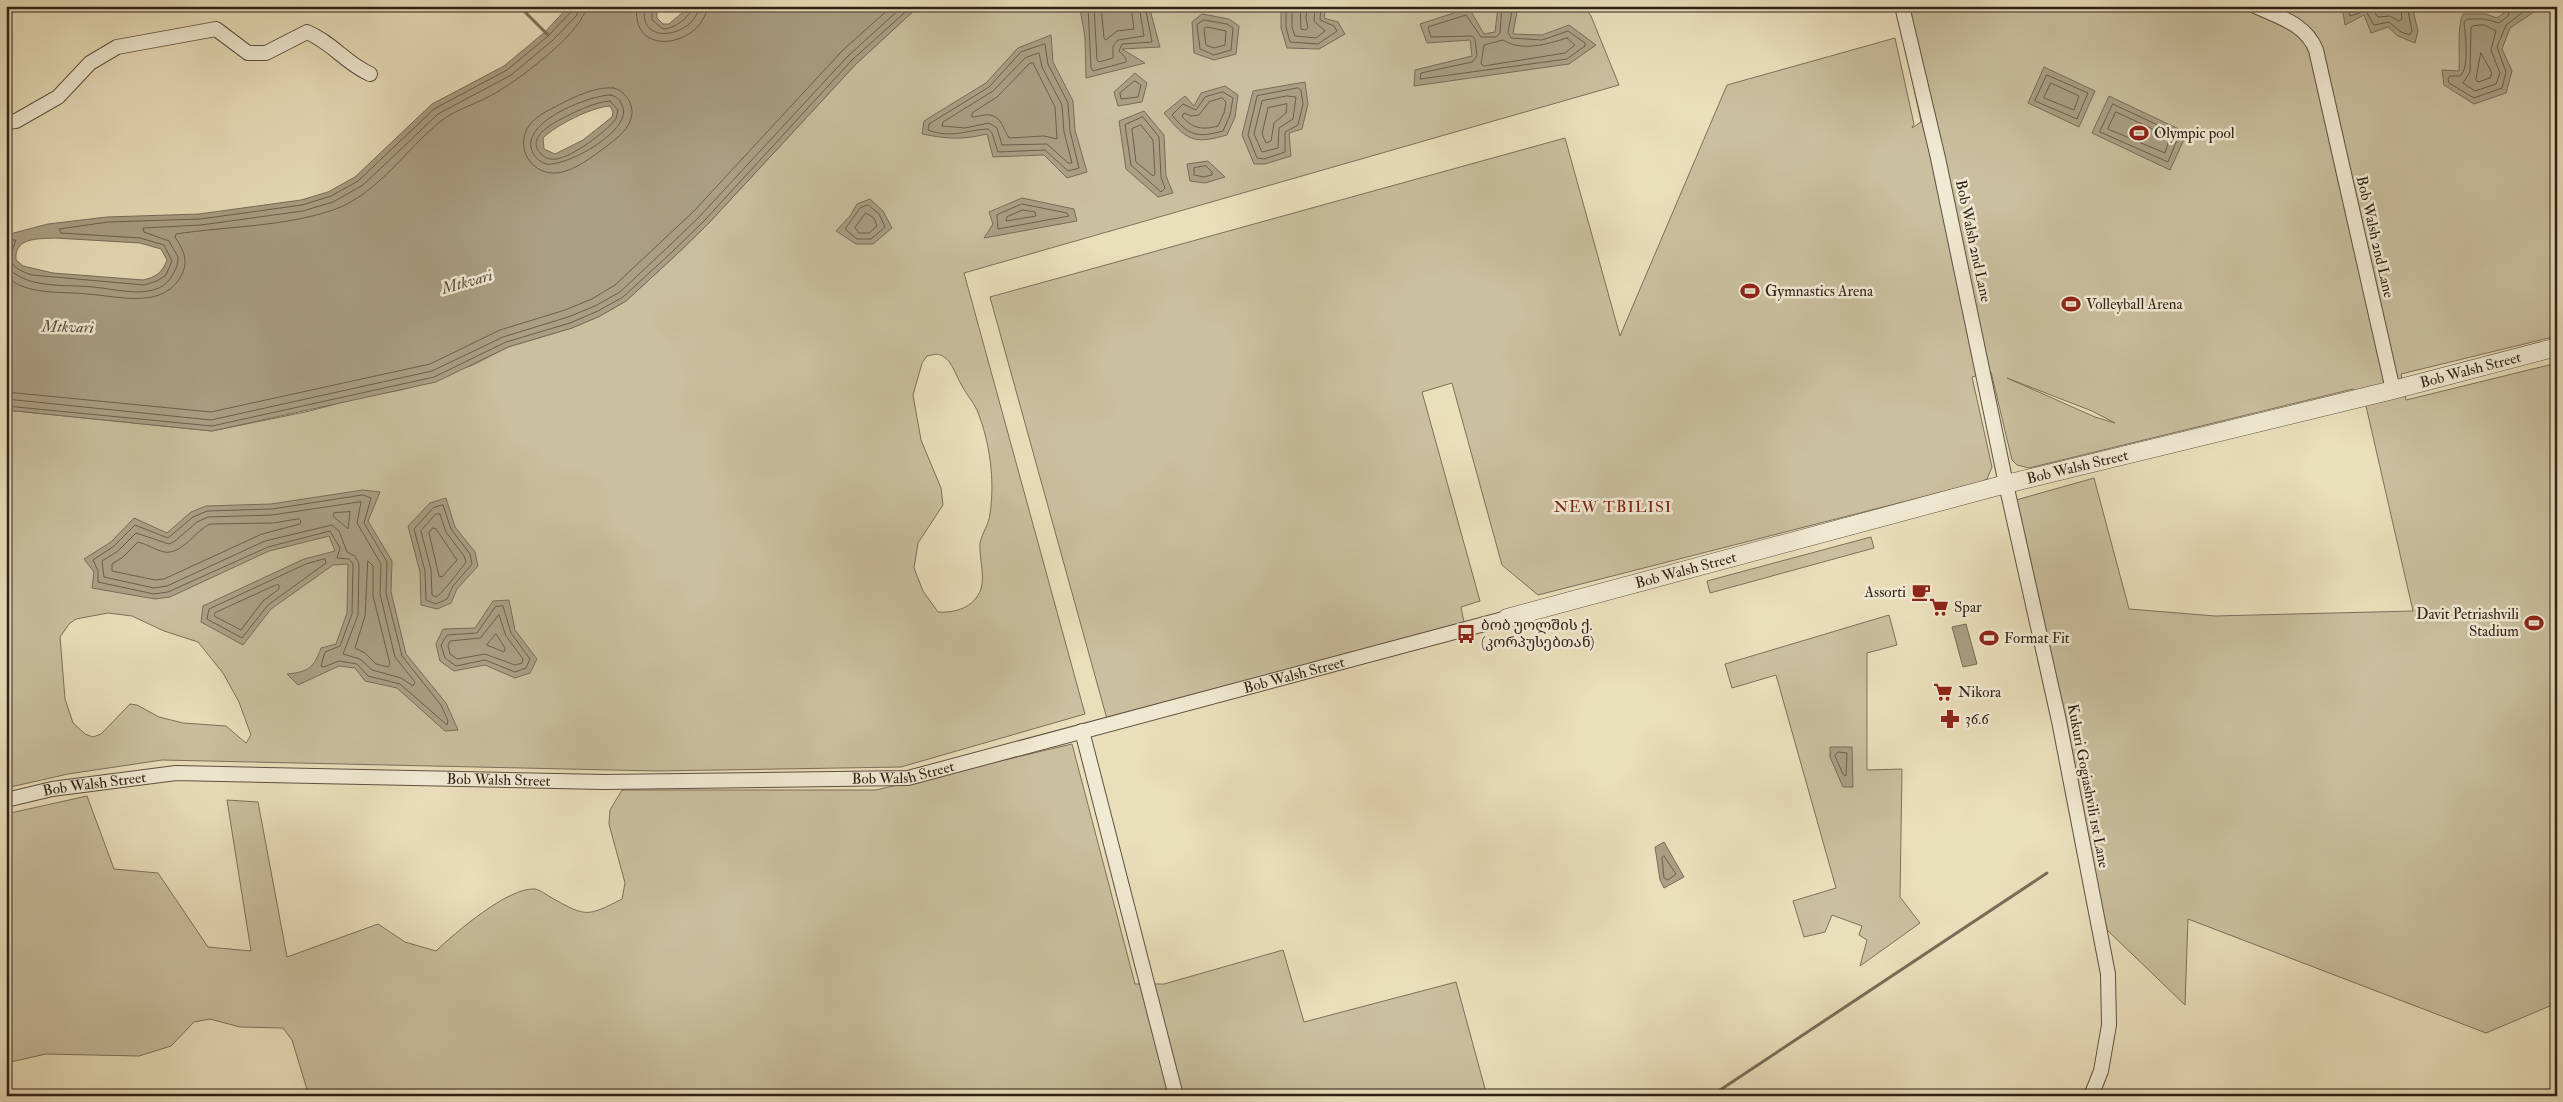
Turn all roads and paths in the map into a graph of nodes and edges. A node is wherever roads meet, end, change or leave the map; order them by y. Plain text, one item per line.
1 (1902, 6) edge
2 (2255, 6) edge
3 (370, 74) dead end
4 (6, 122) edge
5 (2557, 347) edge
6 (2393, 390) junction
7 (2006, 484) junction
8 (1507, 618) joint
9 (1082, 731) junction
10 (6, 800) edge
11 (1176, 1096) edge
12 (2091, 1096) edge

1 - 7 street, Bob Walsh 2nd Lane
2 - 6 street, Bob Walsh 2nd Lane
3 - 4 street
5 - 6 street, Bob Walsh Street
6 - 7 street, Bob Walsh Street
7 - 8 street, Bob Walsh Street
7 - 12 street, Kukuri Gogiashvili 1st Lane
8 - 9 street, Bob Walsh Street
9 - 10 street, Bob Walsh Street
9 - 11 street

